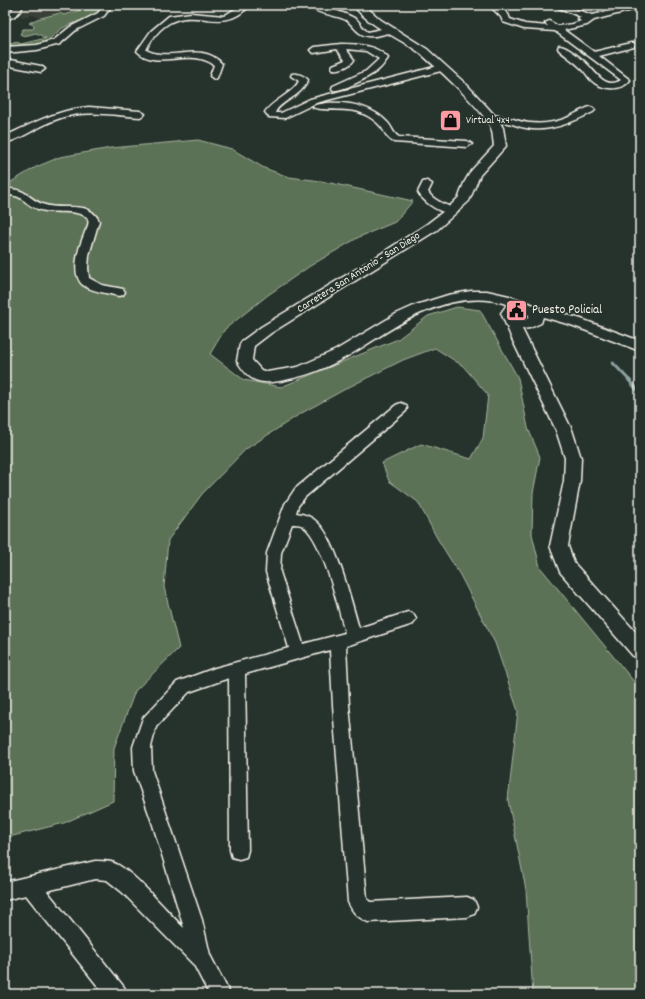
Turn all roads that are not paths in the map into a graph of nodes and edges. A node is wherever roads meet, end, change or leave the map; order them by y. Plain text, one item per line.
1 (19, 5) edge
2 (108, 5) edge
3 (246, 5) edge
4 (309, 5) edge
5 (358, 5) edge
6 (493, 5) edge
7 (556, 5) edge
8 (640, 6) edge
9 (505, 16) junction
10 (5, 18) edge
11 (591, 18) junction
12 (549, 23) junction
13 (390, 29) junction
14 (556, 29) junction
15 (631, 45) dead end
16 (340, 47) junction
17 (562, 48) dead end
18 (5, 50) edge
19 (314, 50) dead end
20 (592, 55) junction
21 (5, 62) edge
22 (336, 67) dead end
23 (442, 68) junction
24 (42, 69) dead end
25 (214, 76) dead end
26 (295, 76) dead end
27 (342, 94) junction
28 (295, 110) junction
29 (590, 110) dead end
30 (140, 114) dead end
31 (492, 119) junction
32 (5, 140) edge
33 (467, 144) dead end
34 (427, 184) dead end
35 (5, 192) edge
36 (452, 211) junction
37 (119, 292) dead end
38 (468, 296) junction
39 (530, 316) junction
40 (511, 320) junction
41 (519, 339) junction
42 (640, 346) edge
43 (401, 408) dead end
44 (288, 519) junction
45 (408, 619) dead end
46 (346, 639) junction
47 (640, 650) edge
48 (298, 652) junction
49 (237, 669) junction
50 (239, 850) dead end
51 (30, 886) junction
52 (5, 891) edge
53 (467, 907) dead end
54 (201, 958) junction
55 (117, 994) edge
56 (220, 994) edge

1 - 10 street
2 - 18 street
3 - 25 street
4 - 13 street
5 - 13 street, Carretera San Antonio - San Diego
6 - 9 street
7 - 11 street
8 - 11 street
9 - 12 street
9 - 14 street
11 - 12 street
11 - 14 street
12 - 14 street
13 - 23 street, Carretera San Antonio - San Diego
14 - 20 street
15 - 20 street
16 - 19 street
16 - 22 street
16 - 27 street
17 - 20 street
21 - 24 street
23 - 27 street
23 - 31 street, Carretera San Antonio - San Diego
26 - 28 street
27 - 28 street
28 - 33 street
29 - 31 street
30 - 32 street
31 - 36 street, Carretera San Antonio - San Diego
34 - 36 street
35 - 37 street
36 - 38 street, Carretera San Antonio - San Diego
38 - 39 street, Carretera San Antonio - San Diego
38 - 40 street, Carretera San Antonio - San Diego
39 - 40 street
39 - 41 street
39 - 42 street, Carretera San Antonio - San Diego
40 - 41 street
41 - 47 street
43 - 44 street
44 - 46 street
44 - 48 street
45 - 46 street
46 - 48 street
46 - 53 street
48 - 49 street
49 - 50 street
49 - 54 street
51 - 52 street
51 - 54 street
51 - 55 street
54 - 56 street

